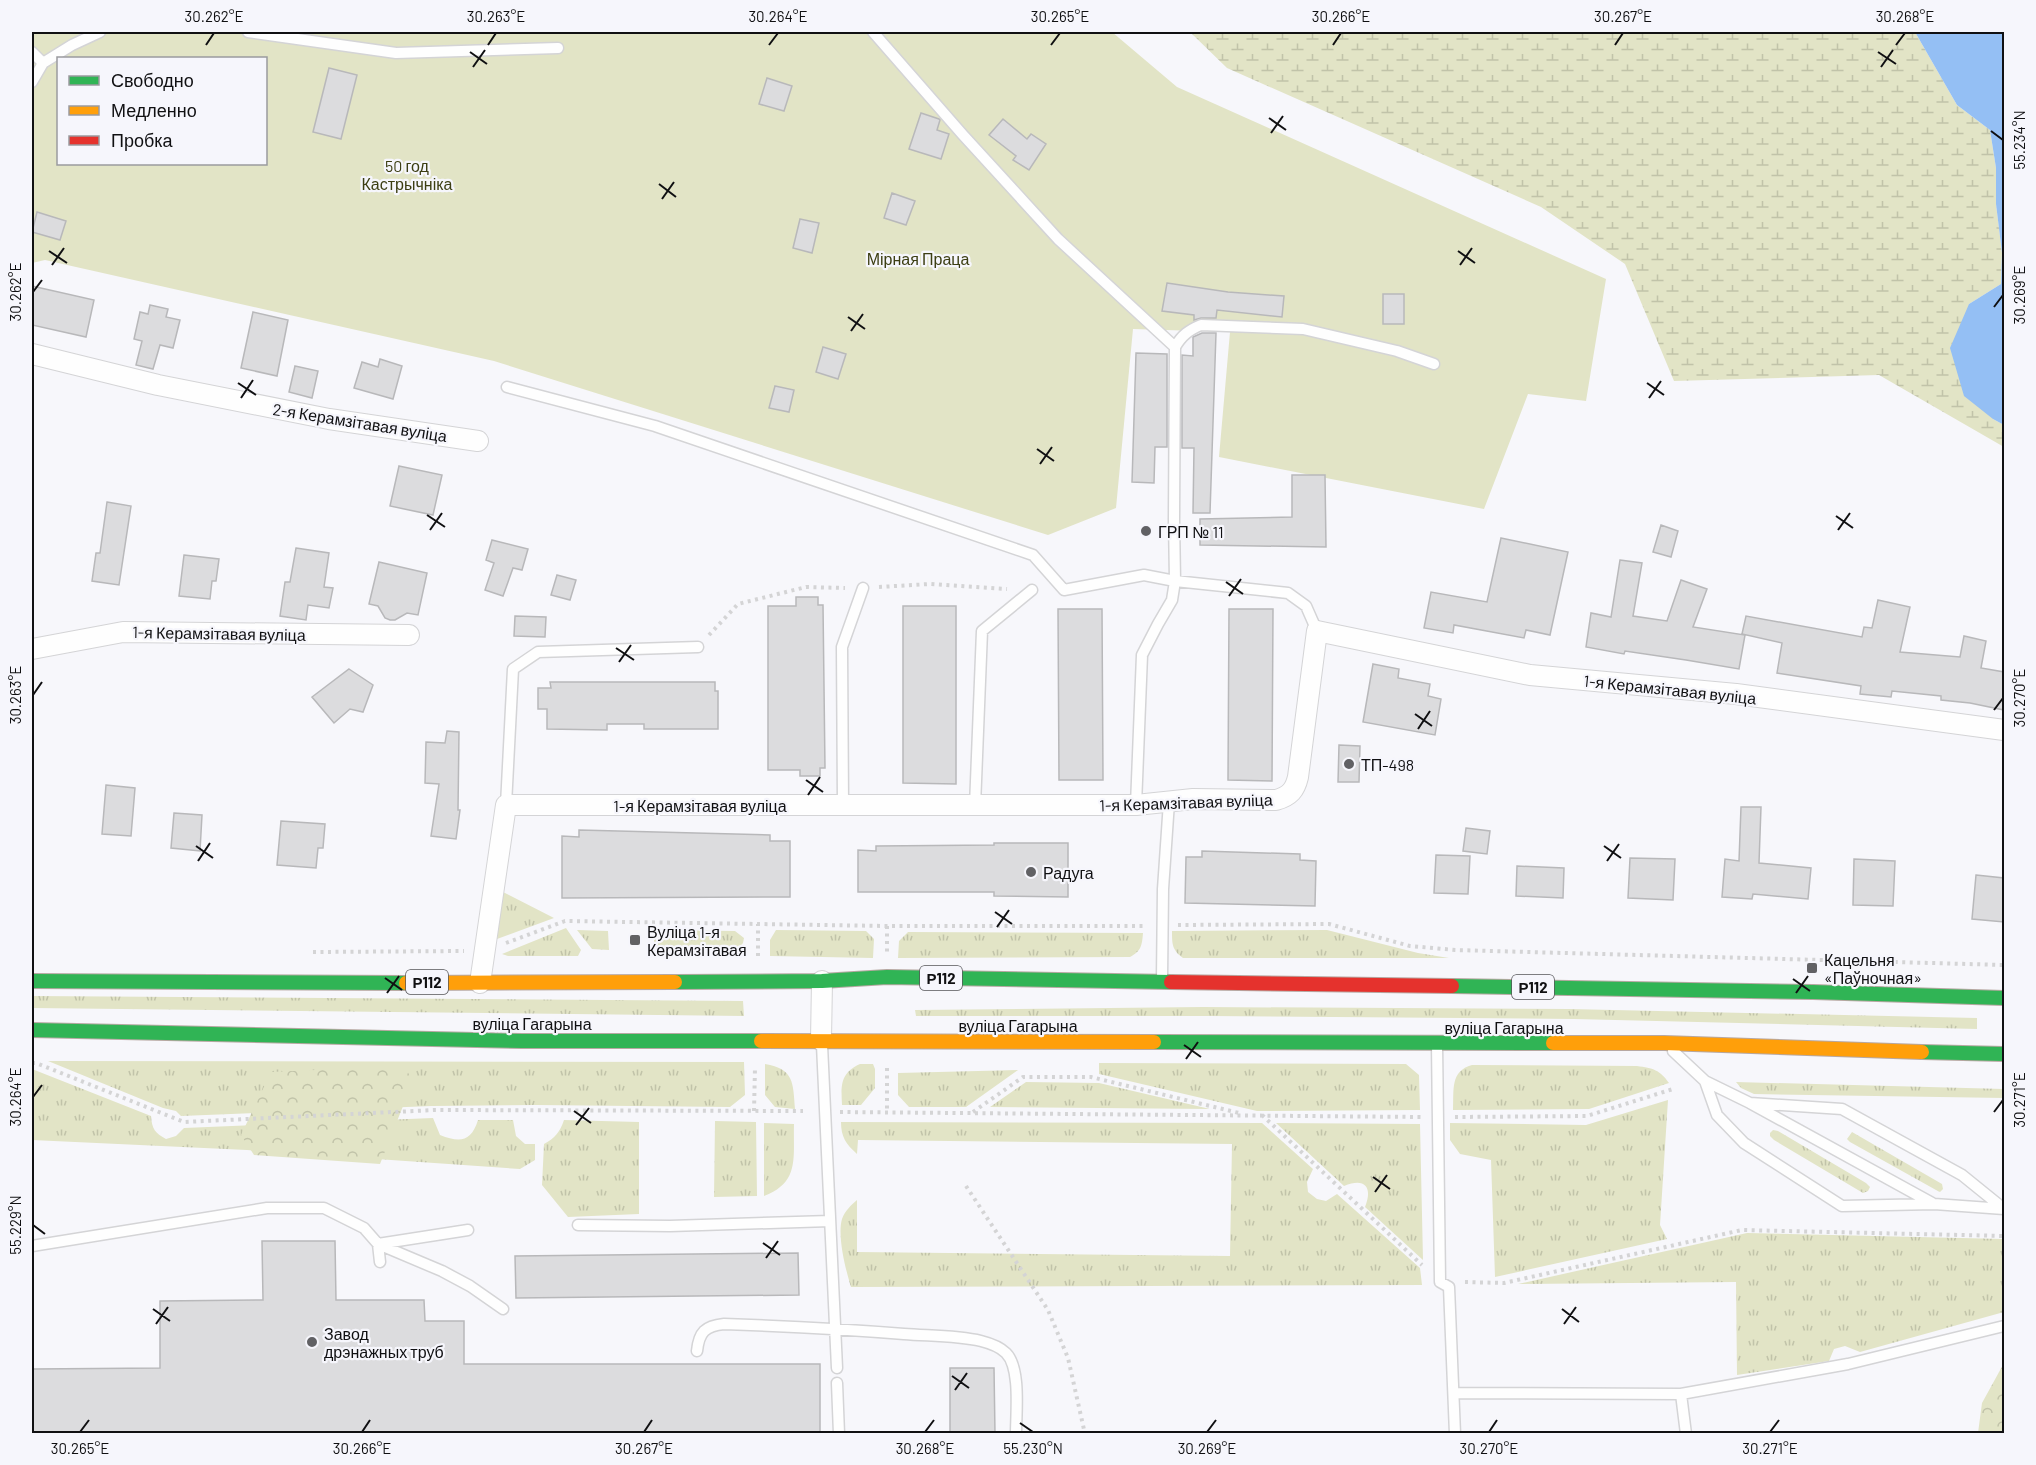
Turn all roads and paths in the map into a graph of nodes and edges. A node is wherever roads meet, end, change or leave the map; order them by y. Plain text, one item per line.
1 (100, 32) edge
2 (248, 32) edge
3 (873, 32) edge
4 (558, 48) dead end
5 (32, 52) edge
6 (43, 63) junction
7 (32, 82) edge
8 (1175, 347) junction
9 (32, 354) edge
10 (1434, 364) dead end
11 (507, 387) dead end
12 (478, 441) dead end
13 (1175, 581) junction
14 (863, 588) dead end
15 (1032, 590) dead end
16 (1317, 631) junction
17 (409, 635) dead end
18 (698, 646) dead end
19 (32, 649) edge
20 (2004, 730) edge
21 (1169, 802) junction
22 (506, 805) junction
23 (843, 805) junction
24 (1136, 805) junction
25 (975, 806) junction
26 (758, 924) junction
27 (887, 926) junction
28 (1163, 926) junction
29 (485, 950) junction
30 (308, 952) dead end
31 (887, 959) dead end
32 (758, 960) dead end
33 (2004, 965) edge
34 (1161, 980) junction
35 (32, 981) edge
36 (822, 981) junction
37 (480, 983) junction
38 (2004, 998) edge
39 (32, 1030) edge
40 (821, 1041) junction
41 (1437, 1043) junction
42 (1664, 1043) junction
43 (2004, 1054) edge
44 (756, 1058) dead end
45 (887, 1060) dead end
46 (32, 1063) edge
47 (1705, 1081) junction
48 (1673, 1089) dead end
49 (1750, 1103) junction
50 (754, 1111) junction
51 (803, 1111) dead end
52 (837, 1112) dead end
53 (887, 1112) junction
54 (973, 1113) junction
55 (1245, 1115) junction
56 (1262, 1115) junction
57 (1439, 1117) junction
58 (966, 1186) dead end
59 (1934, 1204) junction
60 (2004, 1209) edge
61 (830, 1221) junction
62 (578, 1225) dead end
63 (468, 1230) dead end
64 (2004, 1236) edge
65 (378, 1244) junction
66 (32, 1246) edge
67 (380, 1262) dead end
68 (1440, 1282) junction
69 (503, 1309) dead end
70 (2004, 1326) edge
71 (835, 1328) junction
72 (697, 1352) dead end
73 (837, 1368) dead end
74 (837, 1383) dead end
75 (1454, 1393) junction
76 (1681, 1394) junction
77 (839, 1434) edge
78 (1016, 1434) edge
79 (1085, 1434) edge
80 (1455, 1434) edge
81 (1686, 1434) edge

1 - 6 lane
2 - 4 lane
3 - 8 lane
5 - 6 lane
6 - 7 lane
8 - 10 lane
8 - 13 lane
9 - 12 street, 2-я Керамзітавая вуліца
11 - 13 lane
13 - 16 lane
13 - 24 lane
14 - 23 lane
15 - 25 lane
16 - 20 street, 1-я Керамзітавая вуліца
16 - 21 street, 1-я Керамзітавая вуліца
17 - 19 street, 1-я Керамзітавая вуліца
18 - 22 lane
21 - 24 street, 1-я Керамзітавая вуліца
21 - 28 lane
22 - 23 street, 1-я Керамзітавая вуліца
22 - 29 street
23 - 25 street, 1-я Керамзітавая вуліца
24 - 25 street, 1-я Керамзітавая вуліца
26 - 27 path
26 - 29 path
26 - 32 path
27 - 28 path
27 - 31 path
28 - 33 path
28 - 34 lane
29 - 30 path
29 - 37 street
34 - 36 main road, Р112
34 - 38 main road, Р112
35 - 37 main road, Р112
36 - 37 main road, Р112
36 - 40 street
39 - 40 main road, вуліца Гагарына
40 - 41 main road, вуліца Гагарына
40 - 61 lane
41 - 42 main road, вуліца Гагарына
41 - 57 lane
42 - 43 main road, вуліца Гагарына
42 - 47 lane
44 - 50 path
45 - 53 path
46 - 50 path
47 - 49 lane
47 - 59 lane
48 - 57 path
49 - 59 lane
49 - 60 lane
50 - 51 path
52 - 53 path
53 - 54 path
54 - 55 path
54 - 55 path
55 - 56 path
56 - 57 path
56 - 68 path
57 - 68 lane
58 - 79 path
59 - 60 lane
61 - 62 lane
61 - 71 lane
63 - 65 lane
64 - 68 path
65 - 66 lane
65 - 67 lane
65 - 69 lane
68 - 75 lane
70 - 76 lane
71 - 72 lane
71 - 73 lane
71 - 78 lane
74 - 77 lane
75 - 76 lane
75 - 80 lane
76 - 81 lane

